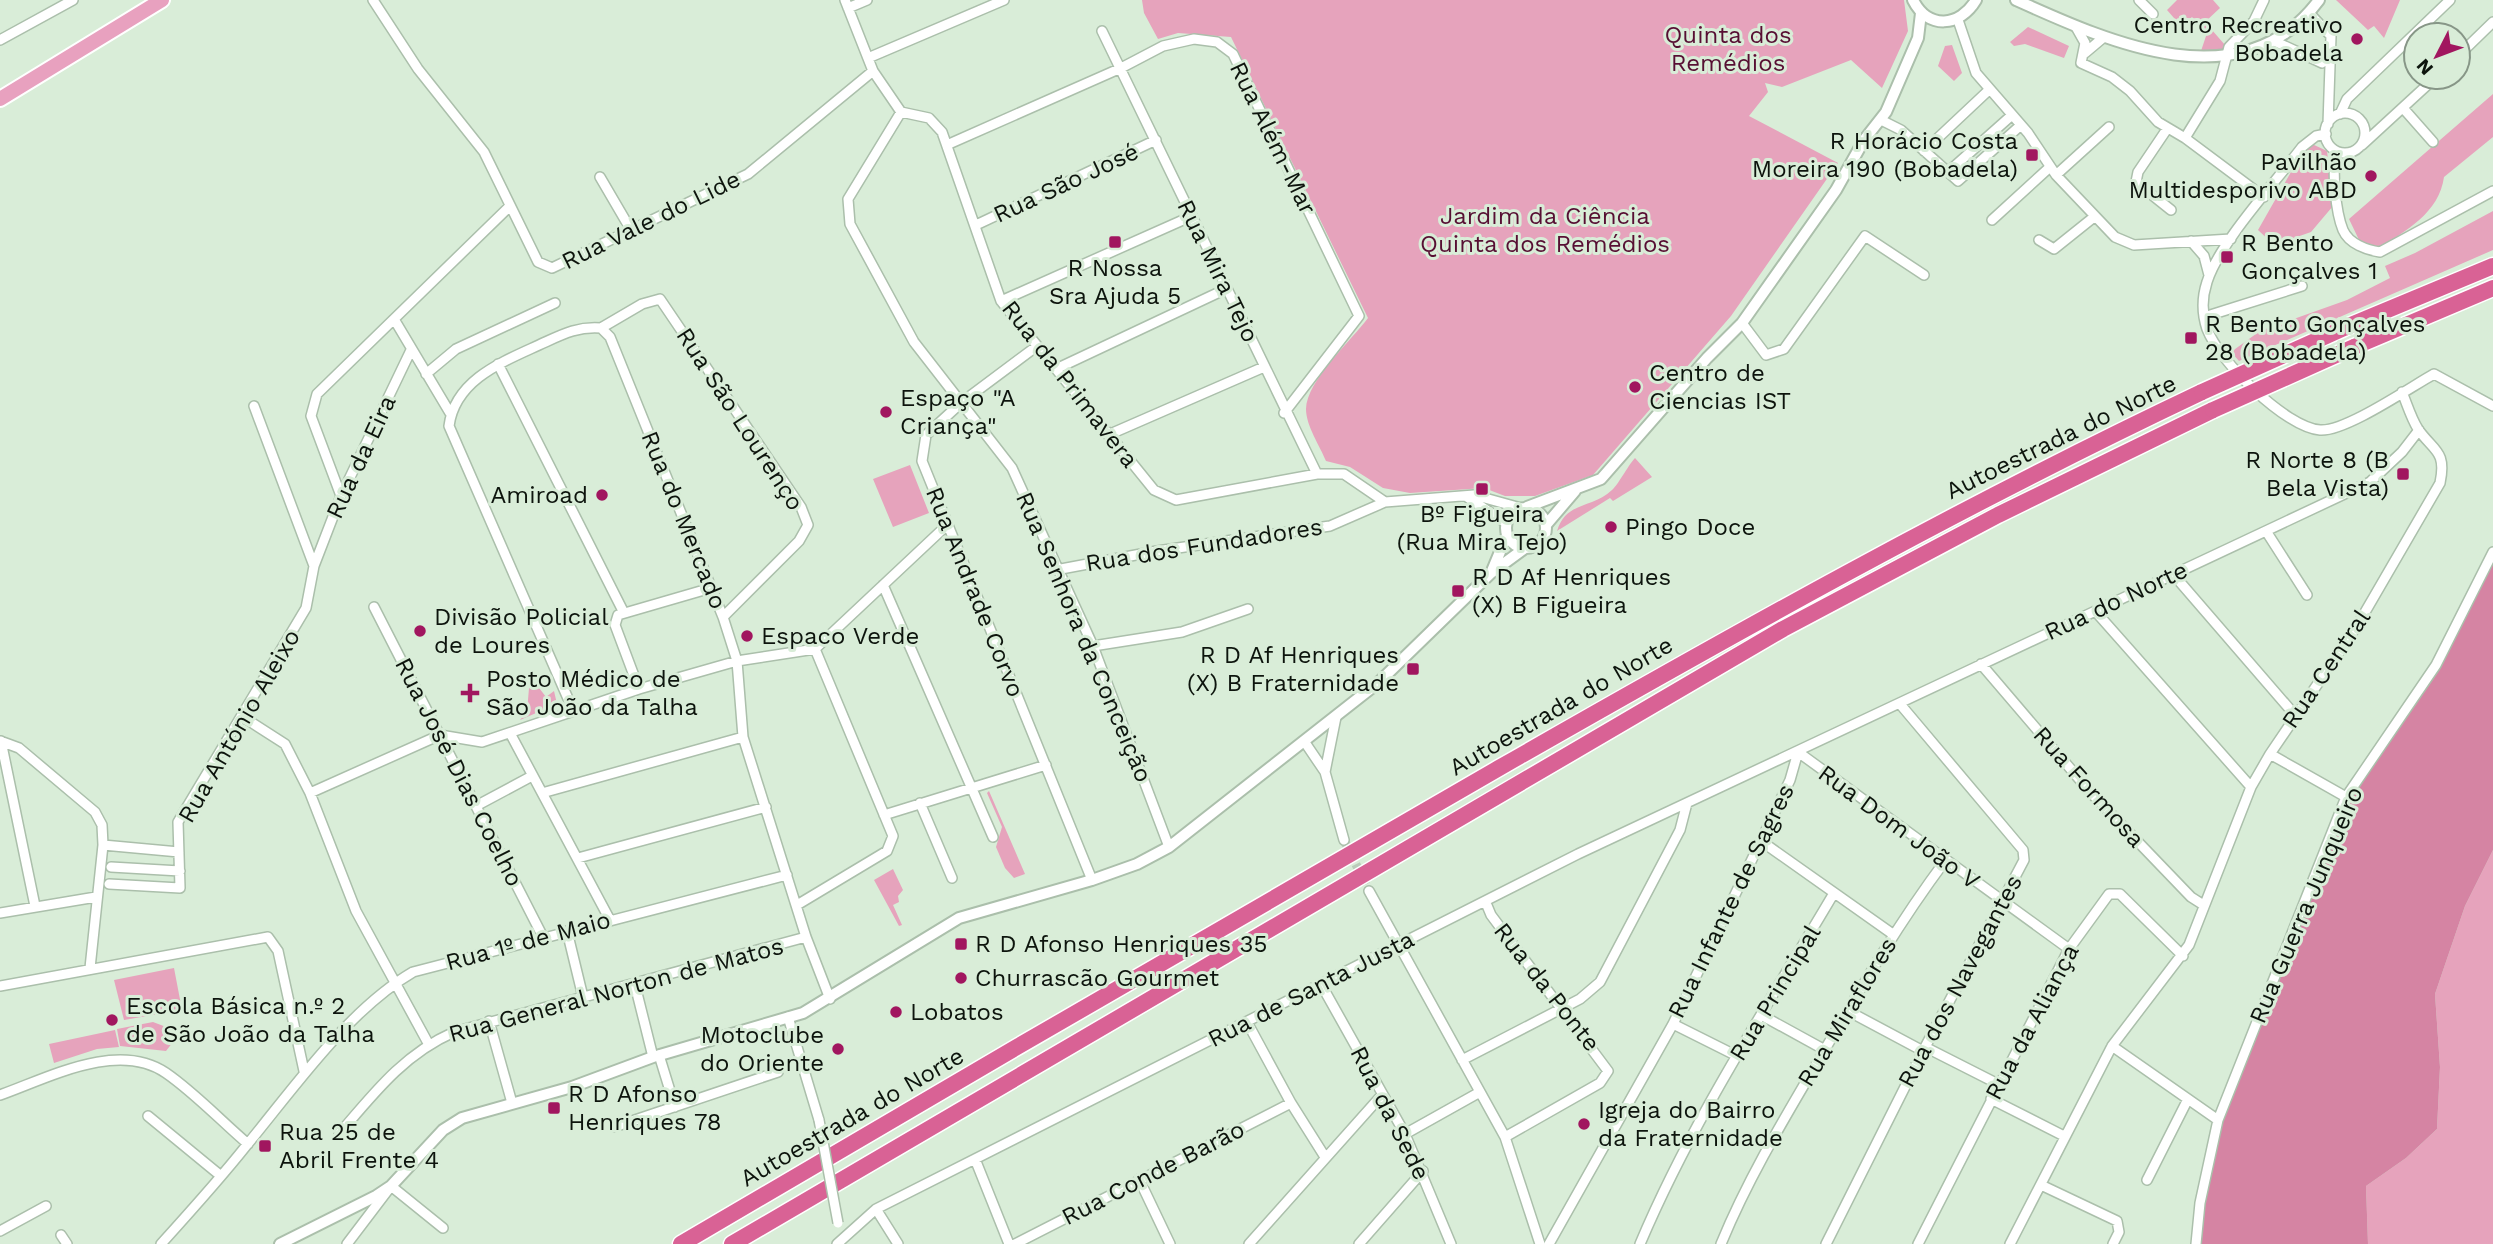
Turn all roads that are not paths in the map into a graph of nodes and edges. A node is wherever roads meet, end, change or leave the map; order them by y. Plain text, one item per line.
1 (73, 0) edge
2 (162, 0) edge
3 (373, 0) edge
4 (867, 0) edge
5 (1004, 0) edge
6 (1913, 0) edge
7 (1977, 0) edge
8 (2016, 0) edge
9 (2139, 0) edge
10 (2264, 0) edge
11 (2319, 0) edge
12 (2451, 0) edge
13 (846, 4) edge
14 (1921, 13) junction
15 (2309, 13) junction
16 (2153, 14) dead end
17 (1958, 20) junction
18 (1934, 21) junction
19 (2493, 22) edge
20 (2076, 27) junction
21 (1102, 31) dead end
22 (2104, 37) junction
23 (1918, 38) junction
24 (0, 40) edge
25 (2274, 41) junction
26 (2472, 42) edge
27 (2085, 53) junction
28 (2225, 57) junction
29 (868, 58) junction
30 (2322, 62) dead end
31 (1121, 68) junction
32 (873, 71) junction
33 (1990, 89) junction
34 (2421, 91) edge
35 (0, 99) edge
36 (2403, 108) junction
37 (901, 111) junction
38 (2340, 114) junction
39 (2012, 115) junction
40 (1881, 120) junction
41 (2021, 125) junction
42 (2109, 127) dead end
43 (2167, 128) junction
44 (2327, 129) junction
45 (2185, 138) junction
46 (1156, 140) junction
47 (2433, 142) dead end
48 (948, 144) junction
49 (2358, 148) junction
50 (1924, 151) junction
51 (2337, 152) junction
52 (2053, 171) junction
53 (1948, 172) junction
54 (600, 177) dead end
55 (2493, 191) edge
56 (2264, 197) junction
57 (510, 206) junction
58 (2171, 210) dead end
59 (1192, 216) junction
60 (2094, 216) junction
61 (1992, 220) dead end
62 (975, 225) junction
63 (631, 230) junction
64 (2231, 239) junction
65 (2039, 240) dead end
66 (2191, 242) junction
67 (2493, 265) edge
68 (1924, 275) dead end
69 (2209, 275) junction
70 (2302, 286) dead end
71 (2493, 288) edge
72 (1226, 289) junction
73 (1001, 301) junction
74 (555, 303) dead end
75 (2204, 317) junction
76 (394, 319) junction
77 (1742, 323) junction
78 (601, 328) junction
79 (1037, 346) junction
80 (411, 350) junction
81 (498, 364) junction
82 (1264, 368) junction
83 (1056, 369) junction
84 (426, 374) junction
85 (2402, 392) junction
86 (962, 402) junction
87 (2493, 406) edge
88 (254, 407) dead end
89 (450, 413) junction
90 (1284, 413) junction
91 (2419, 430) junction
92 (1108, 435) junction
93 (1317, 474) junction
94 (1575, 491) junction
95 (341, 496) junction
96 (1466, 496) junction
97 (1385, 502) junction
98 (1524, 508) junction
99 (1506, 523) junction
100 (1546, 525) junction
101 (946, 526) junction
102 (2266, 531) junction
103 (1507, 535) junction
104 (1525, 548) junction
105 (2493, 552) edge
106 (314, 566) junction
107 (1061, 569) junction
108 (1491, 573) junction
109 (2173, 574) junction
110 (883, 585) junction
111 (711, 588) junction
112 (2307, 595) dead end
113 (374, 607) dead end
114 (1248, 609) dead end
115 (624, 611) junction
116 (2096, 612) junction
117 (723, 617) junction
118 (1093, 646) junction
119 (815, 649) junction
120 (737, 661) junction
121 (1981, 664) junction
122 (639, 689) junction
123 (1900, 704) junction
124 (573, 710) junction
125 (2294, 715) junction
126 (243, 717) junction
127 (1336, 717) junction
128 (510, 733) junction
129 (440, 735) junction
130 (743, 737) junction
131 (0, 741) edge
132 (1304, 741) junction
133 (1798, 752) junction
134 (2270, 754) junction
135 (1046, 765) junction
136 (1325, 772) junction
137 (532, 776) junction
138 (968, 786) junction
139 (2251, 787) junction
140 (310, 793) junction
141 (542, 793) junction
142 (2346, 797) junction
143 (920, 803) junction
144 (1687, 803) junction
145 (476, 806) junction
146 (766, 807) junction
147 (884, 815) junction
148 (993, 837) dead end
149 (1344, 839) tunnel mouth
150 (1761, 841) junction
151 (103, 845) junction
152 (1169, 847) junction
153 (179, 852) junction
154 (578, 858) junction
155 (1945, 861) junction
156 (111, 867) dead end
157 (180, 871) junction
158 (787, 875) junction
159 (952, 878) dead end
160 (1093, 880) junction
161 (109, 884) dead end
162 (1369, 891) tunnel mouth
163 (1834, 893) junction
164 (96, 897) junction
165 (2000, 902) junction
166 (1486, 903) junction
167 (2202, 904) junction
168 (797, 905) junction
169 (35, 906) junction
170 (0, 913) edge
171 (610, 920) junction
172 (567, 931) junction
173 (1894, 935) junction
174 (543, 937) junction
175 (806, 937) junction
176 (1399, 944) junction
177 (2069, 949) junction
178 (2183, 956) junction
179 (90, 968) junction
180 (394, 984) junction
181 (635, 985) junction
182 (0, 986) edge
183 (1322, 986) junction
184 (583, 997) junction
185 (830, 999) junction
186 (1562, 1008) junction
187 (1848, 1011) junction
188 (1763, 1016) junction
189 (789, 1017) junction
190 (489, 1021) junction
191 (1247, 1022) junction
192 (1673, 1024) junction
193 (428, 1044) junction
194 (2112, 1046) junction
195 (1924, 1049) junction
196 (1825, 1050) junction
197 (656, 1056) junction
198 (1737, 1056) junction
199 (1462, 1060) junction
200 (304, 1071) junction
201 (778, 1072) dead end
202 (1998, 1084) junction
203 (1480, 1092) junction
204 (0, 1094) edge
205 (1381, 1096) junction
206 (1991, 1099) junction
207 (2187, 1101) junction
208 (512, 1103) junction
209 (1291, 1103) junction
210 (675, 1107) junction
211 (148, 1116) dead end
212 (2218, 1120) junction
213 (614, 1126) dead end
214 (1405, 1133) junction
215 (339, 1134) dead end
216 (2064, 1136) junction
217 (1505, 1138) junction
218 (248, 1144) junction
219 (1325, 1157) junction
220 (975, 1159) junction
221 (1423, 1171) junction
222 (221, 1176) junction
223 (1139, 1180) junction
224 (2147, 1180) dead end
225 (2041, 1185) junction
226 (391, 1186) junction
227 (46, 1206) dead end
228 (876, 1209) junction
229 (443, 1228) dead end
230 (0, 1231) edge
231 (840, 1241) edge
232 (161, 1244) edge
233 (280, 1244) edge
234 (348, 1244) edge
235 (681, 1244) edge
236 (732, 1244) edge
237 (898, 1244) edge
238 (1009, 1244) edge
239 (1015, 1244) edge
240 (1170, 1244) edge
241 (1249, 1244) edge
242 (1359, 1244) edge
243 (1451, 1244) edge
244 (1540, 1244) edge
245 (1549, 1244) edge
246 (1640, 1244) edge
247 (1721, 1244) edge
248 (1826, 1244) edge
249 (1918, 1244) edge
250 (2010, 1244) edge
251 (2113, 1244) edge
252 (2196, 1244) edge

1 - 24 street
2 - 35 main road
3 - 57 street, Rua Vale do Lide
4 - 13 street
5 - 29 street
6 - 14 street
7 - 17 street
8 - 20 street
9 - 16 street
10 - 28 street
11 - 15 street
12 - 38 street
13 - 29 street
14 - 18 street
14 - 23 street
15 - 25 street
15 - 44 street
17 - 18 street
17 - 33 street
18 - 23 street
19 - 26 street
20 - 22 street
20 - 27 street
21 - 31 street, Rua Mira Tejo
22 - 27 street
22 - 28 street
23 - 40 street
25 - 28 street
25 - 30 street
27 - 43 street
28 - 45 street
29 - 32 street
31 - 46 street, Rua Mira Tejo
31 - 48 street, Rua Além-Mar
31 - 90 street, Rua Além-Mar
32 - 37 street
32 - 63 street, Rua Vale do Lide
33 - 39 street
33 - 50 street
34 - 36 street
36 - 47 street
36 - 49 street
37 - 48 street, Rua da Primavera
37 - 86 street, Rua Senhora da Conceição
38 - 44 street
38 - 49 street
39 - 41 street
39 - 53 street
40 - 50 street
40 - 77 street
41 - 52 street
41 - 53 street
42 - 52 street
43 - 45 street
43 - 58 street
44 - 51 street
44 - 56 street
45 - 56 street
46 - 59 street, Rua Mira Tejo
46 - 62 street, Rua São José
48 - 62 street, Rua da Primavera
49 - 51 street
50 - 53 street
51 - 55 street
52 - 60 street
52 - 61 street
54 - 63 street
56 - 64 street
57 - 63 street, Rua Vale do Lide
57 - 76 street
59 - 72 street, Rua Mira Tejo
59 - 73 street
60 - 65 street
60 - 66 street
62 - 73 street, Rua da Primavera
64 - 66 street
64 - 69 street
66 - 69 street
67 - 235 highway, Autoestrada do Norte, bridge
68 - 77 street
69 - 75 street
70 - 75 street
71 - 236 highway, Autoestrada do Norte, bridge
72 - 82 street, Rua Mira Tejo
72 - 83 street
73 - 79 street, Rua da Primavera
74 - 84 street
75 - 85 street
76 - 80 street
76 - 95 street
77 - 94 street
78 - 81 street
78 - 111 street, Rua do Mercado
78 - 117 street, Rua São Lourenço
79 - 83 street, Rua da Primavera
79 - 86 street, Rua Andrade Corvo
80 - 84 street
80 - 95 street, Rua da Eira
81 - 89 street
81 - 115 street
82 - 90 street, Rua Mira Tejo
82 - 92 street
83 - 92 street, Rua da Primavera
84 - 89 street
85 - 87 street
85 - 91 street, Rua Central
86 - 101 street, Rua Andrade Corvo
86 - 107 street, Rua Senhora da Conceição
88 - 106 street
89 - 124 street
90 - 93 street, Rua Mira Tejo
91 - 102 street, Rua do Norte
91 - 125 street, Rua Central
92 - 93 street, Rua da Primavera
93 - 97 street, Rua da Primavera
94 - 98 street
94 - 100 street
95 - 106 street, Rua da Eira
96 - 97 street
96 - 98 street
96 - 99 street
97 - 107 street, Rua dos Fundadores
98 - 99 street
98 - 100 street
99 - 103 street
100 - 104 street
101 - 110 street
101 - 135 street, Rua Andrade Corvo
102 - 109 street, Rua do Norte
102 - 112 street
103 - 104 street
103 - 108 street
104 - 108 street
105 - 142 street, Rua Guerra Junqueiro
106 - 126 street, Rua António Aleixo
107 - 118 street, Rua Senhora da Conceição
108 - 127 street
109 - 116 street, Rua do Norte
109 - 125 street
110 - 119 street
110 - 138 street
111 - 115 street
111 - 117 street, Rua do Mercado
113 - 129 street, Rua José Dias Coelho
114 - 118 street
115 - 122 street
116 - 121 street, Rua do Norte
116 - 139 street
117 - 120 street, Rua do Mercado
118 - 152 street, Rua Senhora da Conceição
119 - 120 street
119 - 147 street
120 - 122 street
120 - 130 street, Rua do Mercado
121 - 123 street, Rua do Norte
121 - 167 street, Rua Formosa
122 - 124 street
123 - 133 street, Rua do Norte
123 - 165 street, Rua dos Navegantes
124 - 128 street
125 - 134 street, Rua Central
126 - 140 street
126 - 153 street, Rua António Aleixo
127 - 132 street
127 - 136 street
128 - 129 street
128 - 137 street
129 - 140 street
129 - 145 street, Rua José Dias Coelho
130 - 141 street
130 - 146 street, Rua do Mercado
131 - 151 street
131 - 169 street
132 - 136 street
132 - 152 street
133 - 144 street, Rua de Santa Justa
133 - 150 street, Rua Infante de Sagres
133 - 155 street, Rua Dom João V
134 - 139 street, Rua Central
134 - 142 street
135 - 138 street
135 - 160 street, Rua Andrade Corvo
136 - 149 street
137 - 141 street
137 - 145 street
138 - 143 street
138 - 148 street
139 - 167 street, Rua Central
140 - 180 street
141 - 154 street
142 - 212 street, Rua Guerra Junqueiro
143 - 147 street
143 - 159 street
144 - 166 street, Rua de Santa Justa
144 - 186 street
145 - 174 street, Rua José Dias Coelho
146 - 154 street
146 - 158 street, Rua do Mercado
147 - 168 street
150 - 163 street
150 - 192 street, Rua Infante de Sagres
151 - 153 street
151 - 164 street
152 - 160 street
153 - 157 street, Rua António Aleixo
154 - 171 street
155 - 165 street, Rua Dom João V
155 - 173 street, Rua Miraflores
156 - 157 street
157 - 161 street, Rua António Aleixo
158 - 168 street, Rua do Mercado
158 - 171 street, Rua 1º de Maio
160 - 185 street
162 - 176 street
163 - 173 street
163 - 188 street, Rua Principal
164 - 169 street
164 - 179 street
165 - 177 street, Rua Dom João V
165 - 195 street, Rua dos Navegantes
166 - 176 street, Rua de Santa Justa
166 - 186 street, Rua da Ponte
167 - 178 street, Rua Central
168 - 175 street, Rua do Mercado
169 - 170 street
171 - 172 street, Rua 1º de Maio
172 - 174 street, Rua 1º de Maio
172 - 184 street
173 - 187 street, Rua Miraflores
174 - 180 street, Rua 1º de Maio
175 - 181 street, Rua General Norton de Matos
175 - 185 street, Rua do Mercado
176 - 183 street, Rua de Santa Justa
176 - 199 street
177 - 178 street, Rua da Aliança
177 - 202 street, Rua da Aliança
178 - 194 street, Rua Central
179 - 182 street
179 - 200 street
180 - 193 street
180 - 200 street, Rua 1º de Maio
181 - 184 street, Rua General Norton de Matos
181 - 197 street
183 - 191 street, Rua de Santa Justa
183 - 205 street, Rua da Sede
184 - 190 street, Rua General Norton de Matos
185 - 189 street
186 - 199 street
186 - 217 street, Rua da Ponte
187 - 195 street
187 - 196 street, Rua Miraflores
188 - 196 street
188 - 198 street, Rua Principal
189 - 197 street
189 - 231 street, bridge
190 - 193 street, Rua General Norton de Matos
190 - 208 street
191 - 209 street
191 - 220 street, Rua de Santa Justa
192 - 198 street
192 - 245 street, Rua Infante de Sagres
193 - 215 street, Rua General Norton de Matos
194 - 207 street
194 - 216 street, Rua Central
195 - 202 street
195 - 248 street, Rua dos Navegantes
196 - 247 street, Rua Miraflores
197 - 208 street
197 - 210 street
198 - 246 street, Rua Principal
199 - 203 street
200 - 218 street, Rua 1º de Maio
201 - 210 street
202 - 206 street, Rua da Aliança
203 - 214 street
203 - 217 street
204 - 218 street
205 - 214 street, Rua da Sede
205 - 219 street
206 - 216 street
206 - 249 street, Rua da Aliança
207 - 212 street
207 - 224 street
208 - 226 street
209 - 219 street
209 - 223 street, Rua Conde Barão
210 - 213 street
211 - 222 street
212 - 252 street, Rua Guerra Junqueiro
214 - 221 street, Rua da Sede
216 - 225 street, Rua Central
217 - 244 street
218 - 222 street, Rua 1º de Maio
219 - 241 street
220 - 228 street, Rua de Santa Justa
220 - 238 street
221 - 242 street
221 - 243 street, Rua da Sede
222 - 232 street, Rua 1º de Maio
223 - 239 street, Rua Conde Barão
223 - 240 street
225 - 250 street, Rua Central
225 - 251 street
226 - 229 street
226 - 233 street
226 - 234 street
227 - 230 street
228 - 231 street, Rua de Santa Justa
228 - 237 street

